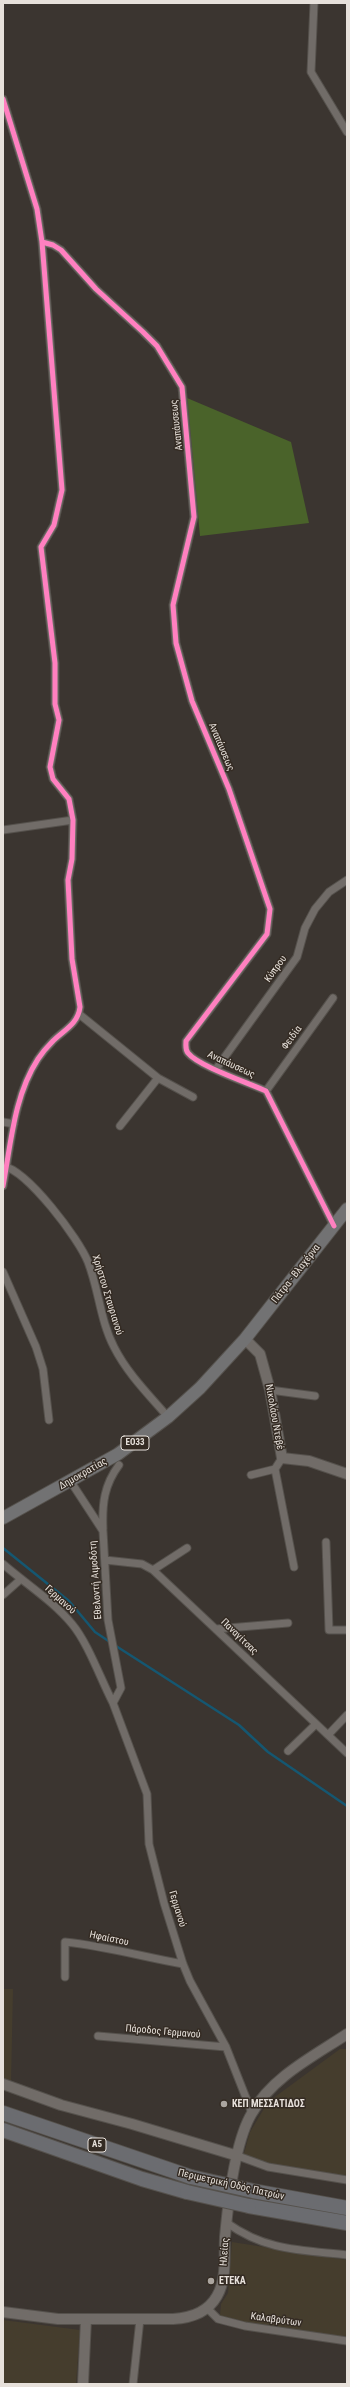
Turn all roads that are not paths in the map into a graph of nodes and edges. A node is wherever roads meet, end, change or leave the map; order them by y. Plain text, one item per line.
1 (314, 3) edge
2 (3, 101) edge
3 (347, 132) edge
4 (42, 242) junction
5 (73, 820) junction
6 (3, 830) edge
7 (347, 880) edge
8 (333, 998) dead end
9 (79, 1014) junction
10 (216, 1069) junction
11 (158, 1078) junction
12 (266, 1091) junction
13 (193, 1097) dead end
14 (3, 1122) edge
15 (14, 1124) junction
16 (120, 1126) dead end
17 (4, 1166) edge
18 (3, 1186) edge
19 (347, 1209) edge
20 (334, 1226) junction
21 (3, 1272) edge
22 (245, 1339) junction
23 (270, 1390) junction
24 (315, 1396) dead end
25 (168, 1417) junction
26 (49, 1420) dead end
27 (282, 1458) junction
28 (119, 1465) dead end
29 (275, 1469) junction
30 (347, 1474) edge
31 (251, 1475) dead end
32 (71, 1482) junction
33 (3, 1518) edge
34 (103, 1531) junction
35 (326, 1542) dead end
36 (187, 1548) dead end
37 (105, 1560) junction
38 (3, 1564) edge
39 (294, 1568) dead end
40 (153, 1570) junction
41 (21, 1579) junction
42 (3, 1595) edge
43 (288, 1623) dead end
44 (216, 1629) junction
45 (347, 1630) edge
46 (113, 1703) junction
47 (347, 1715) edge
48 (316, 1724) junction
49 (328, 1735) junction
50 (288, 1751) dead end
51 (347, 1753) edge
52 (183, 1964) junction
53 (65, 1977) dead end
54 (347, 2034) edge
55 (98, 2036) dead end
56 (226, 2047) junction
57 (3, 2084) edge
58 (3, 2113) edge
59 (252, 2113) junction
60 (3, 2130) edge
61 (238, 2156) junction
62 (347, 2180) edge
63 (347, 2208) edge
64 (227, 2222) junction
65 (347, 2223) edge
66 (347, 2256) edge
67 (207, 2308) junction
68 (3, 2312) edge
69 (86, 2319) junction
70 (140, 2319) junction
71 (347, 2341) edge
72 (82, 2384) edge
73 (133, 2384) edge

1 - 3 street
2 - 4 street
4 - 5 street
4 - 10 street, Αναπάυσεως
5 - 6 street
5 - 9 street
7 - 10 street, Κύπρου
8 - 12 street, Φειδία
9 - 11 street
9 - 15 street
10 - 12 street, Αναπάυσεως
11 - 13 street
11 - 16 street
12 - 20 street
14 - 15 street
15 - 17 street
17 - 18 street
17 - 25 street, Χρήστου Σταυριανού
19 - 20 main road, Πάτρα - Βλαχέρνα / ΕΟ33
20 - 22 main road, Πάτρα - Βλαχέρνα / ΕΟ33
21 - 26 street
22 - 23 main road, Νικολάου Ντεβέ
22 - 25 main road, Δημοκρατίας / ΕΟ33
23 - 24 street
23 - 27 main road, Νικολάου Ντεβέ
25 - 32 main road, Δημοκρατίας / ΕΟ33
27 - 29 street
27 - 30 main road, Νικολάου Ντεβέ
28 - 34 street
29 - 31 street
29 - 39 street
32 - 33 main road, Δημοκρατίας / ΕΟ33
32 - 34 street, Εθελοντή Αιμοδότη
34 - 37 street, Εθελοντή Αιμοδότη
35 - 45 street
36 - 40 street
37 - 40 street, Παναγίτσας
37 - 46 street, Εθελοντή Αιμοδότη
38 - 41 street, Γερμανού
40 - 44 street, Παναγίτσας
41 - 42 street
41 - 46 street, Γερμανού
43 - 44 street
44 - 48 street, Παναγίτσας
46 - 52 street, Γερμανού
47 - 49 street
48 - 49 street, Παναγίτσας
48 - 50 street
49 - 51 street, Παναγίτσας
52 - 53 street, Ηφαίστου
52 - 56 street, Γερμανού
54 - 59 main road, Ηλείας
55 - 56 street, Πάροδος Γερμανού
56 - 59 street, Γερμανού
57 - 61 main road
58 - 63 highway, Περιμετρική Οδός Πατρών / Α5, bridge
59 - 61 main road, Ηλείας
60 - 65 highway, Περιμετρική Οδός Πατρών / Α5, bridge
61 - 62 street
61 - 64 main road, Ηλείας
64 - 66 street
64 - 67 main road, Ηλείας
67 - 70 main road, Ηλείας
67 - 71 street, Καλαβρύτων
68 - 69 main road, Ηλείας
69 - 70 main road, Ηλείας
69 - 72 main road
70 - 73 street

